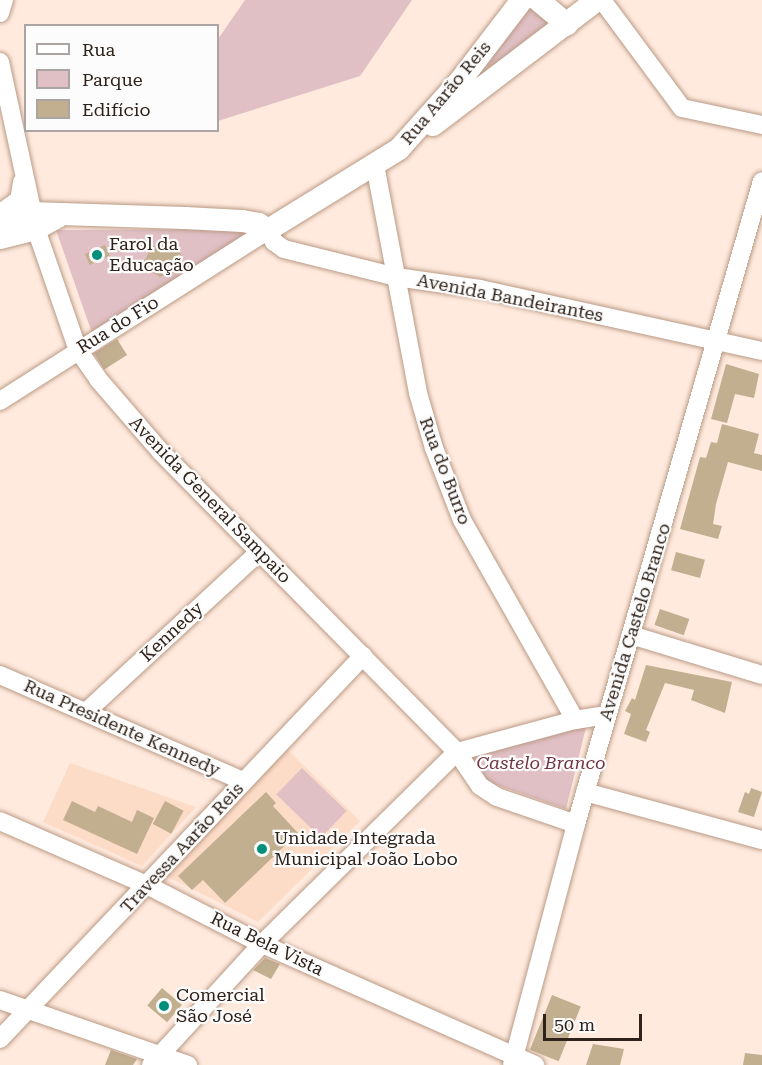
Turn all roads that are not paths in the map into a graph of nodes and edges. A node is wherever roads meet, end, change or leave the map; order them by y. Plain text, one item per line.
1 (4, 0) edge
2 (522, 0) edge
3 (538, 0) edge
4 (597, 0) edge
5 (602, 0) edge
6 (0, 14) edge
7 (567, 24) junction
8 (0, 62) edge
9 (762, 125) edge
10 (399, 149) junction
11 (375, 165) junction
12 (762, 181) edge
13 (24, 183) junction
14 (0, 218) edge
15 (34, 221) junction
16 (268, 230) junction
17 (0, 238) edge
18 (396, 277) junction
19 (718, 341) junction
20 (78, 350) junction
21 (762, 351) edge
22 (0, 401) edge
23 (258, 552) junction
24 (631, 635) junction
25 (363, 656) junction
26 (0, 675) edge
27 (762, 675) edge
28 (87, 711) junction
29 (607, 715) junction
30 (576, 720) junction
31 (457, 752) junction
32 (243, 781) junction
33 (585, 792) junction
34 (0, 821) edge
35 (576, 824) junction
36 (762, 840) edge
37 (149, 886) junction
38 (262, 944) junction
39 (0, 1000) edge
40 (25, 1009) junction
41 (0, 1038) edge
42 (156, 1060) edge
43 (513, 1061) edge
44 (188, 1065) edge
45 (535, 1065) edge

1 - 6 street
2 - 10 main road, Rua Aarão Reis
3 - 7 main road
4 - 7 main road
5 - 9 street
7 - 10 main road
8 - 13 street, Avenida General Sampaio
10 - 11 main road, Rua Aarão Reis
11 - 16 main road, Rua Aarão Reis
11 - 18 street, Rua do Burro
12 - 19 street, Avenida Castelo Branco
13 - 14 main road
13 - 15 street, Avenida General Sampaio
14 - 15 main road
15 - 16 main road
15 - 17 main road
15 - 20 street, Avenida General Sampaio
16 - 18 street, Avenida Bandeirantes
16 - 20 street, Rua do Fio
18 - 19 street, Avenida Bandeirantes
18 - 30 street, Rua do Burro
19 - 21 street, Avenida Bandeirantes
19 - 24 street, Avenida Castelo Branco
20 - 22 street, Rua do Fio
20 - 23 street, Avenida General Sampaio
23 - 25 street, Avenida General Sampaio
23 - 28 street, Kennedy
24 - 27 street
24 - 29 street, Avenida Castelo Branco
25 - 31 street, Avenida General Sampaio
25 - 32 street, Travessa Aarão Reis
26 - 28 street, Rua Presidente Kennedy
28 - 32 street, Rua Presidente Kennedy
29 - 30 street
29 - 33 street, Avenida Castelo Branco
30 - 31 street
31 - 35 street, Avenida General Sampaio
31 - 38 street
32 - 37 street, Travessa Aarão Reis
33 - 35 street, Avenida Castelo Branco
33 - 36 street
34 - 37 street, Rua Bela Vista
35 - 43 street, Avenida Castelo Branco
37 - 38 street, Rua Bela Vista
37 - 40 street, Travessa Aarão Reis
38 - 42 street
38 - 43 street, Rua Bela Vista
39 - 40 street
40 - 41 street, Travessa Aarão Reis
40 - 42 street
42 - 44 street
43 - 45 street, Rua Bela Vista

